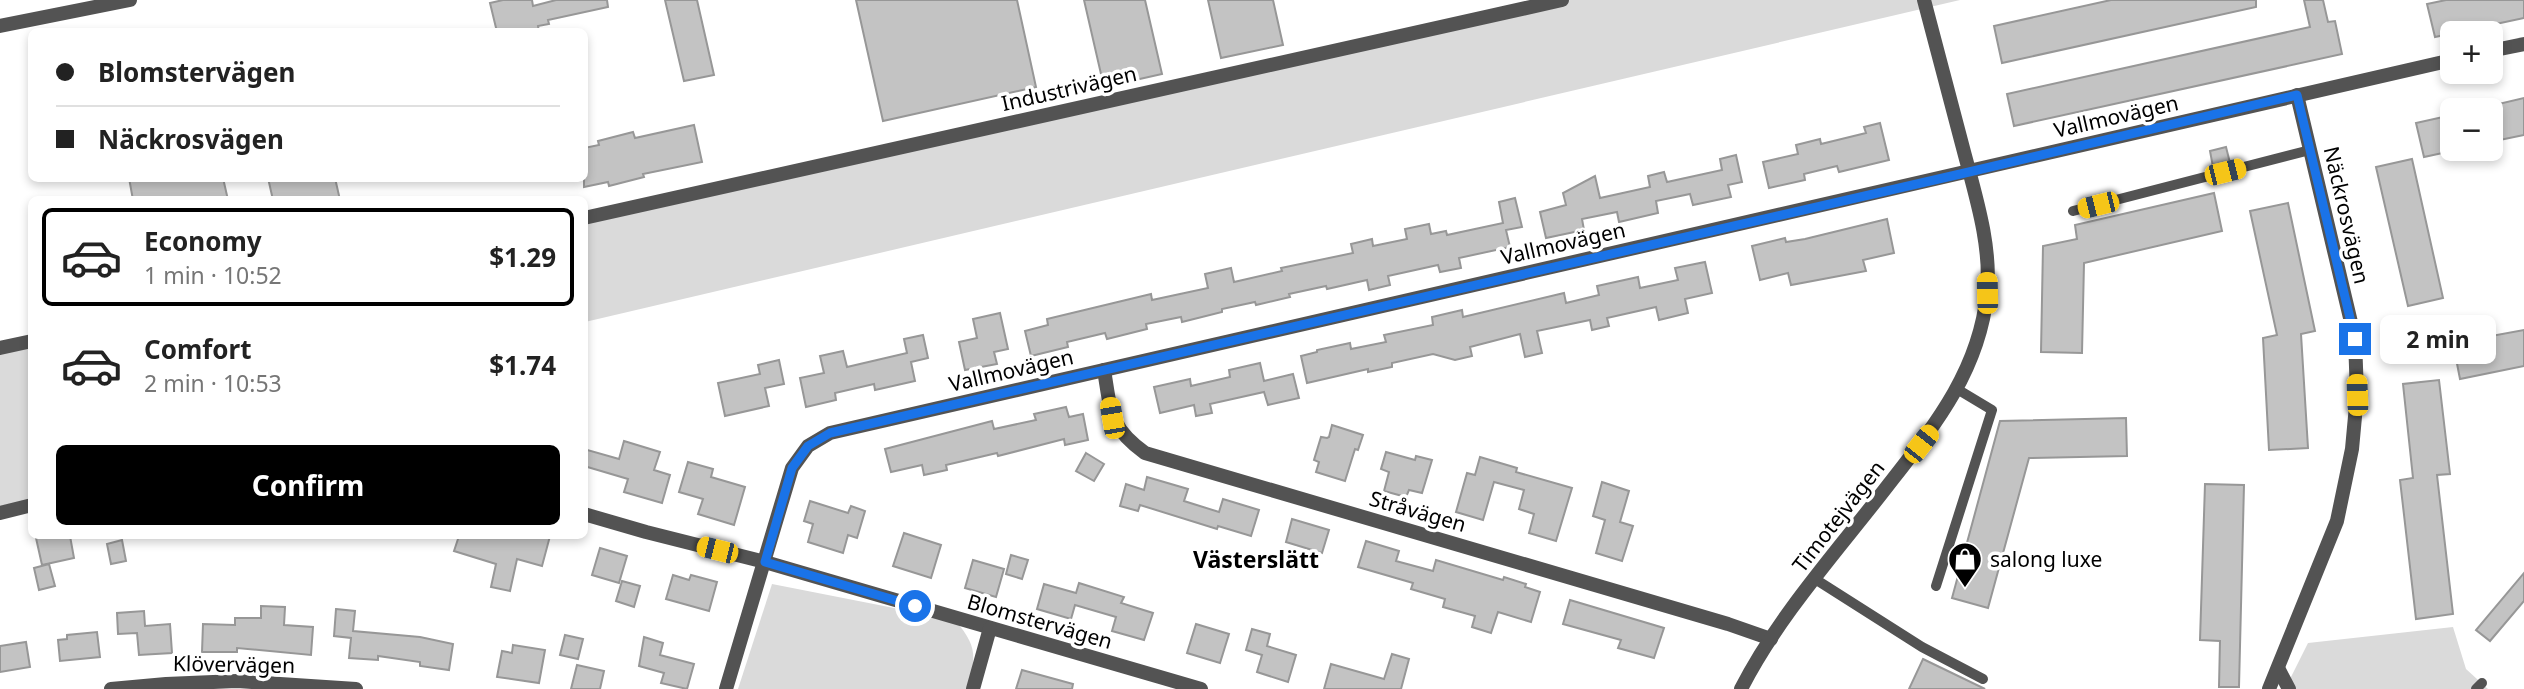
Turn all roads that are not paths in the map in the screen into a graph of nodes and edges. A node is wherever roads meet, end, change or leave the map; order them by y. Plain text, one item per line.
1 (130, 0) edge
2 (1562, 0) edge
3 (1924, 0) edge
4 (0, 26) edge
5 (2524, 44) edge
6 (2503, 48) edge
7 (2440, 63) edge
8 (2297, 95) junction
9 (2310, 150) junction
10 (1969, 172) junction
11 (2073, 211) dead end
12 (588, 217) edge
13 (28, 342) edge
14 (0, 348) edge
15 (1104, 370) junction
16 (1957, 389) junction
17 (28, 506) edge
18 (0, 513) edge
19 (588, 515) edge
20 (765, 562) junction
21 (1815, 579) junction
22 (1936, 586) dead end
23 (990, 628) junction
24 (1771, 639) junction
25 (2278, 668) junction
26 (1983, 679) dead end
27 (111, 689) edge
28 (356, 689) edge
29 (726, 689) edge
30 (973, 689) edge
31 (1200, 689) edge
32 (1741, 689) edge
33 (2269, 689) edge
34 (2289, 689) edge

1 - 4 street
2 - 12 street, Industrivägen
3 - 10 street, Timotejvägen
5 - 6 street
7 - 8 street, Vallmovägen
8 - 9 street, Näckrosvägen
8 - 10 street, Vallmovägen
9 - 11 lane
9 - 25 street, Näckrosvägen
10 - 15 street, Vallmovägen
10 - 16 street, Timotejvägen
13 - 14 street
15 - 20 street, Vallmovägen
15 - 24 street, Stråvägen
16 - 21 street, Timotejvägen
16 - 22 lane
17 - 18 street
19 - 20 street, Blomstervägen
20 - 23 street, Blomstervägen
20 - 29 street, Vallmovägen
21 - 24 street, Timotejvägen
21 - 26 lane
23 - 30 street
23 - 31 street, Blomstervägen
24 - 32 street, Timotejvägen
25 - 33 street, Näckrosvägen
25 - 34 street
27 - 28 street, Klövervägen

